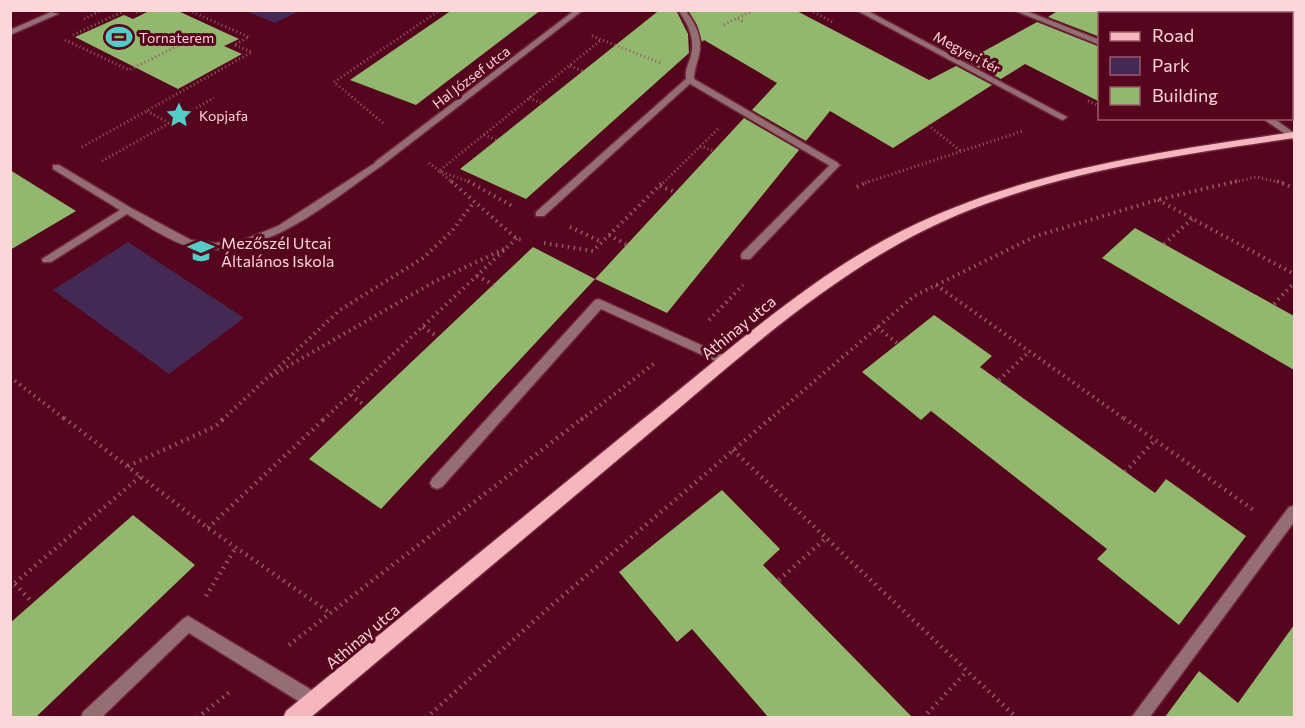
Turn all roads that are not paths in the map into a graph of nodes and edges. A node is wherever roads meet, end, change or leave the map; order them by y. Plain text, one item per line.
1 (580, 10) edge
2 (681, 10) edge
3 (859, 10) edge
4 (1016, 10) edge
5 (54, 14) dead end
6 (10, 33) edge
7 (1098, 42) edge
8 (689, 76) junction
9 (1063, 117) road end
10 (1269, 120) edge
11 (1294, 135) edge
12 (56, 167) dead end
13 (127, 210) junction
14 (540, 213) dead end
15 (746, 256) dead end
16 (47, 259) dead end
17 (726, 361) junction
18 (437, 483) dead end
19 (1294, 512) edge
20 (314, 700) junction
21 (88, 717) edge
22 (293, 717) edge
23 (1139, 717) edge

1 - 13 street, Hal József utca
2 - 8 street
3 - 9 street, Megyeri tér
4 - 7 street
5 - 6 street
8 - 14 street
8 - 15 street
10 - 11 street
11 - 17 main road, Athinay utca
12 - 13 street, Hal József utca
13 - 16 street
17 - 18 street
17 - 20 main road, Athinay utca
19 - 23 street
20 - 21 street
20 - 22 main road, Athinay utca

